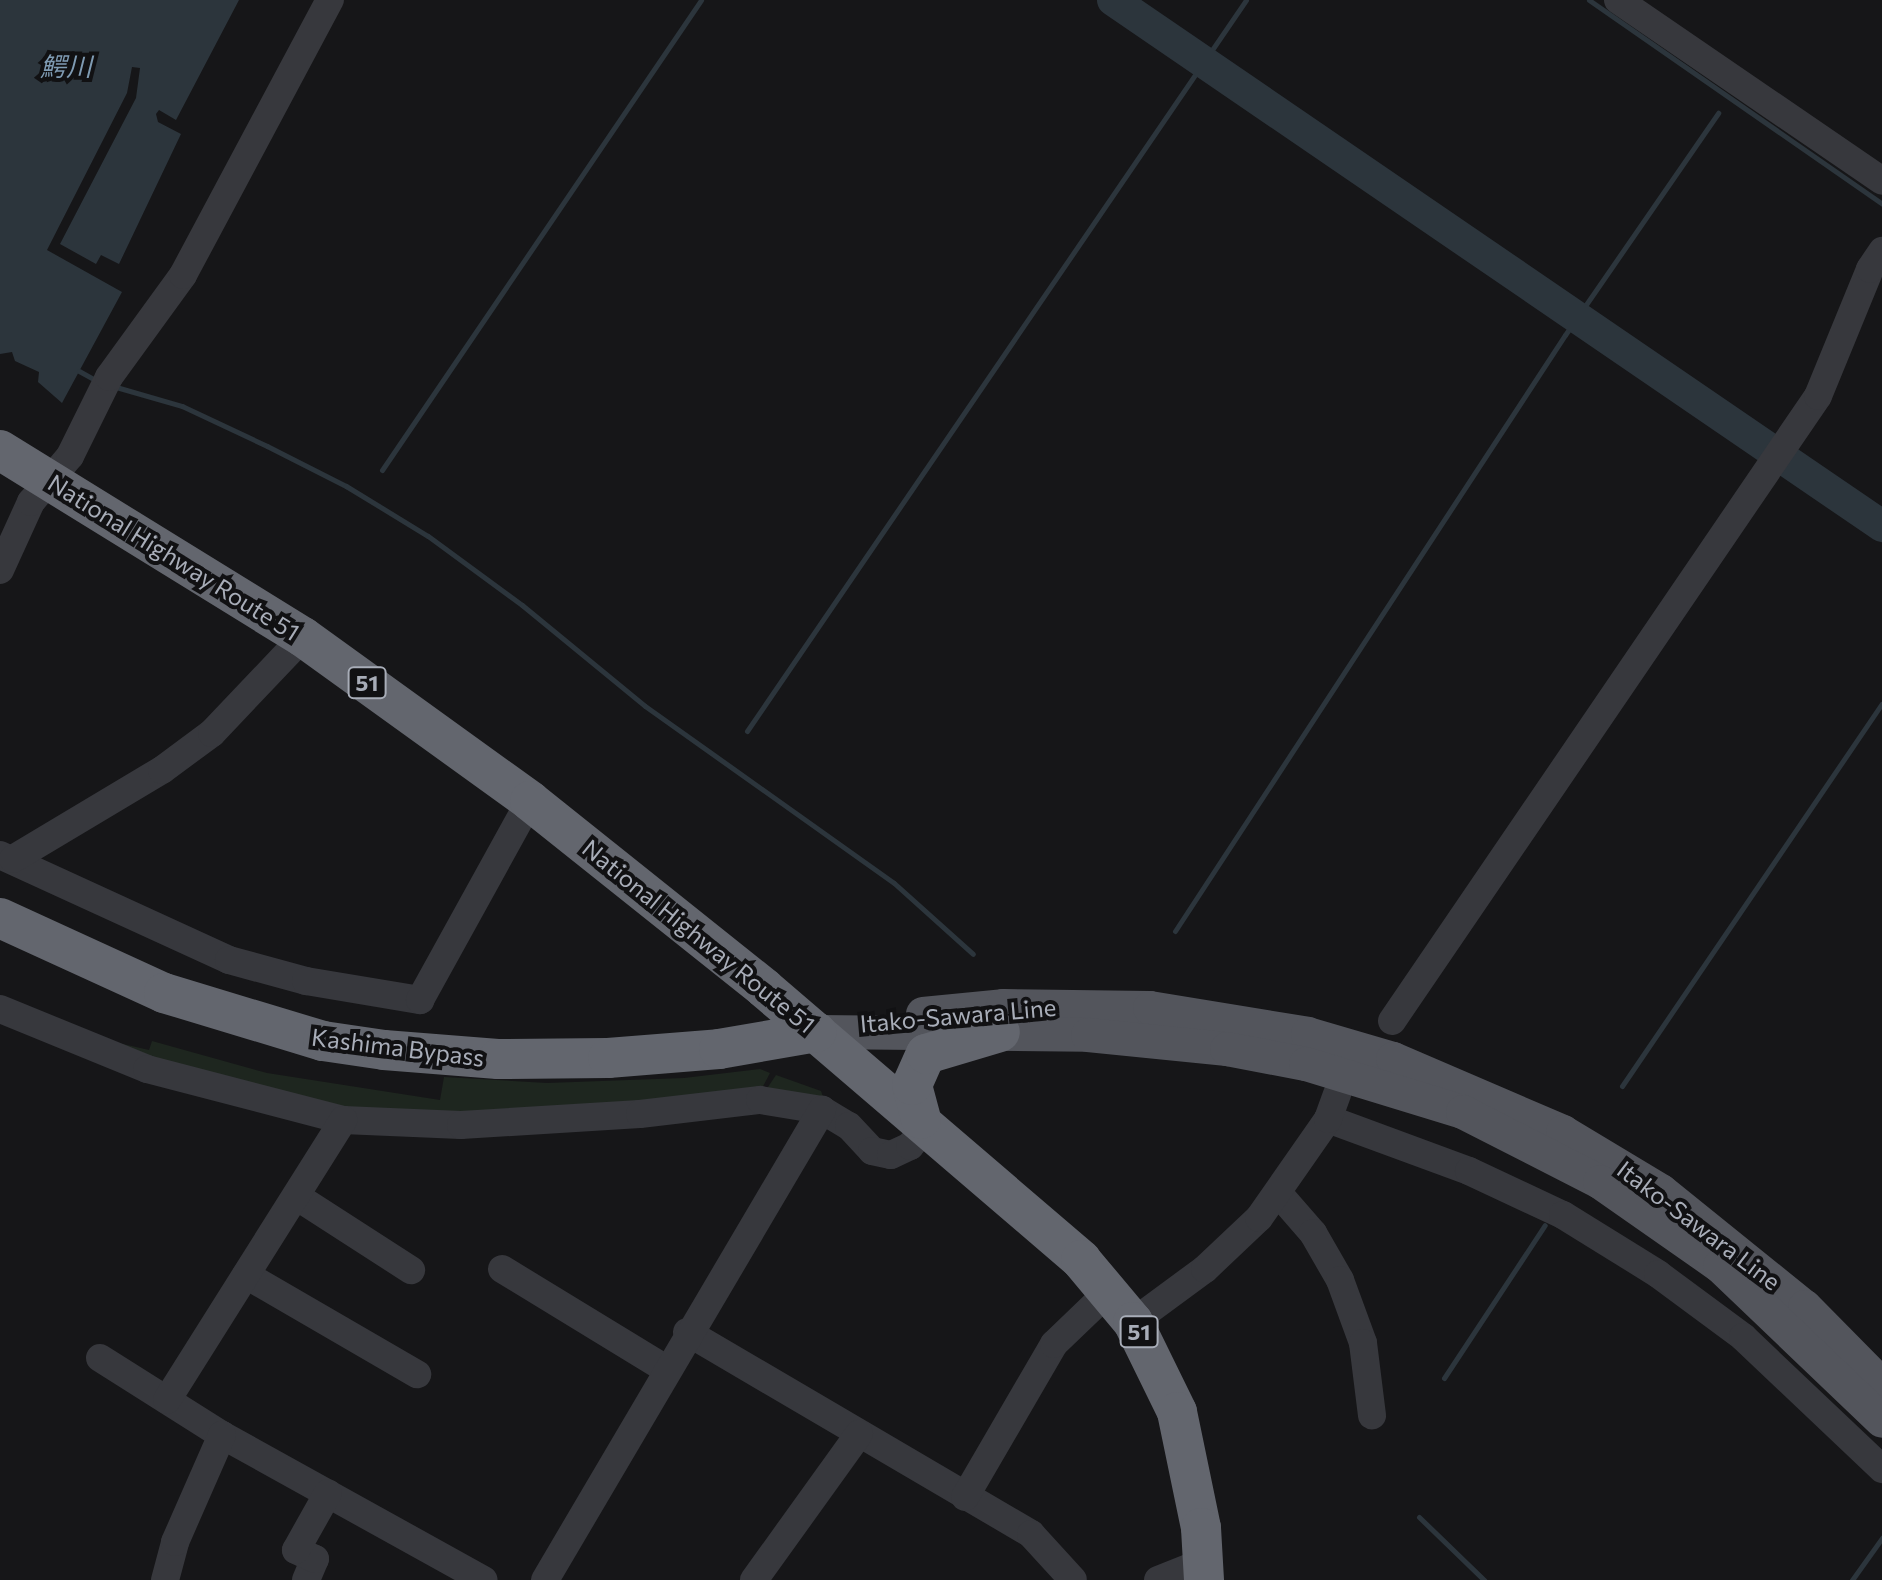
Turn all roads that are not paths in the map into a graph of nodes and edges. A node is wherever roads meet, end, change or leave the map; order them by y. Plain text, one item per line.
1 (330, 0) edge
2 (1618, 0) edge
3 (1882, 181) edge
4 (1882, 251) edge
5 (7, 454) edge
6 (50, 479) junction
7 (0, 570) edge
8 (303, 637) junction
9 (530, 801) junction
10 (7, 857) edge
11 (0, 918) edge
12 (0, 1009) edge
13 (1392, 1021) dead end
14 (817, 1032) junction
15 (1000, 1032) junction
16 (822, 1110) junction
17 (343, 1120) junction
18 (924, 1122) junction
19 (1279, 1194) junction
20 (296, 1196) junction
21 (502, 1269) dead end
22 (411, 1270) dead end
23 (246, 1275) junction
24 (1121, 1307) junction
25 (687, 1332) junction
26 (100, 1358) dead end
27 (666, 1369) junction
28 (417, 1374) dead end
29 (1882, 1385) edge
30 (167, 1400) junction
31 (1372, 1415) dead end
32 (1882, 1421) edge
33 (859, 1434) junction
34 (222, 1435) junction
35 (1882, 1469) edge
36 (328, 1493) junction
37 (965, 1497) junction
38 (1204, 1571) edge
39 (317, 1576) edge
40 (165, 1580) edge
41 (484, 1580) edge
42 (545, 1580) edge
43 (754, 1580) edge
44 (1073, 1580) edge
45 (1158, 1580) edge

1 - 6 street
2 - 3 street
4 - 13 street
5 - 6 highway, National Highway Route 51 / 51
6 - 7 street
6 - 8 highway, National Highway Route 51 / 51
8 - 9 highway, National Highway Route 51 / 51
8 - 10 street
9 - 10 street
9 - 14 highway, National Highway Route 51 / 51
11 - 14 highway, Kashima Bypass
12 - 17 street
14 - 15 main road, Itako-Sawara Line
14 - 18 highway, National Highway Route 51 / 51
14 - 29 main road, Itako-Sawara Line
15 - 18 highway
15 - 32 main road, Itako-Sawara Line
16 - 17 street
16 - 18 street
16 - 25 street
17 - 20 street
18 - 24 highway, National Highway Route 51 / 51
19 - 24 street
19 - 31 street
19 - 35 street
20 - 22 street
20 - 23 street
21 - 27 street
23 - 28 street
23 - 30 street
24 - 37 street
24 - 38 highway, National Highway Route 51 / 51
25 - 27 street
25 - 33 street
26 - 30 street
27 - 42 street
30 - 34 street
33 - 37 street
33 - 43 street
34 - 36 street
34 - 40 street
36 - 39 street
36 - 41 street
37 - 44 street
38 - 45 street

